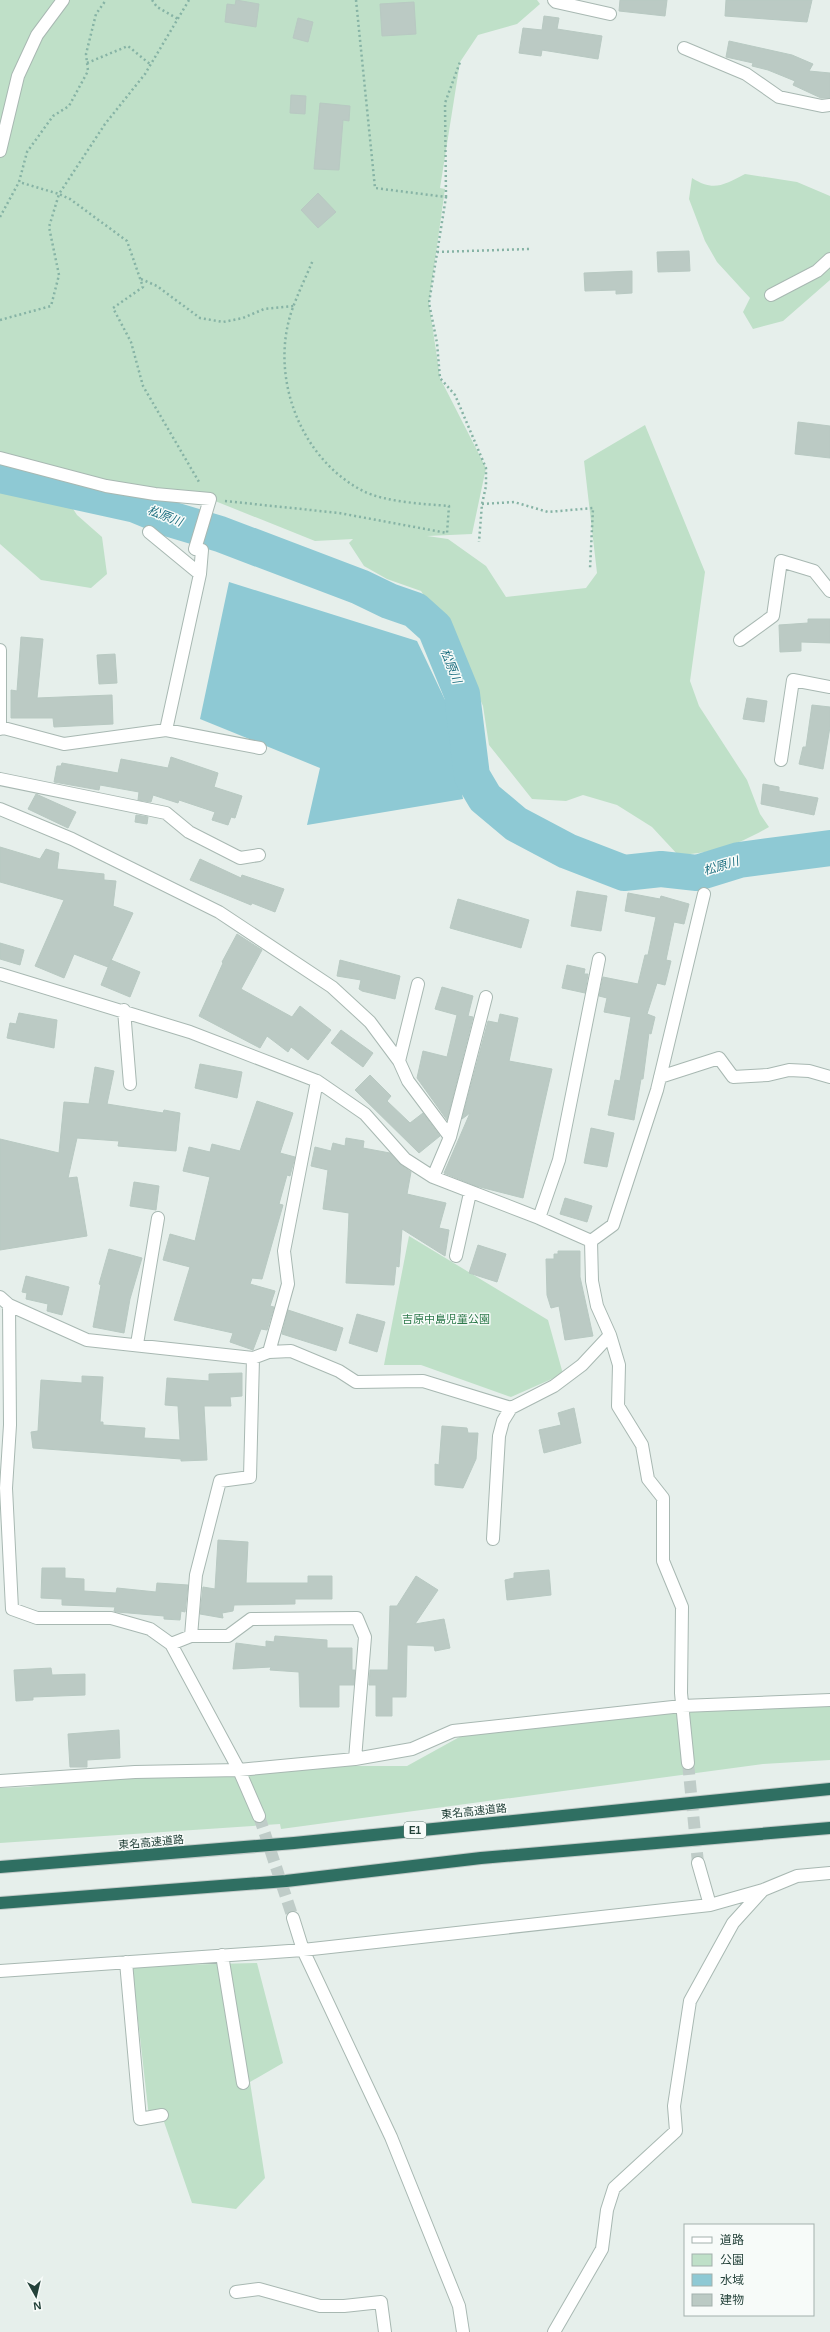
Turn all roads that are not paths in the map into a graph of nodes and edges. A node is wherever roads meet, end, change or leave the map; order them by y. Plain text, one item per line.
1 (63, 0) edge
2 (554, 0) edge
3 (610, 14) dead end
4 (684, 48) dead end
5 (830, 106) edge
6 (0, 152) edge
7 (830, 259) edge
8 (771, 295) dead end
9 (0, 458) edge
10 (149, 532) dead end
11 (200, 574) junction
12 (830, 591) edge
13 (740, 640) dead end
14 (0, 650) edge
15 (830, 687) edge
16 (0, 728) edge
17 (166, 730) junction
18 (260, 748) dead end
19 (781, 760) dead end
20 (0, 779) edge
21 (0, 809) edge
22 (259, 855) dead end
23 (704, 894) dead end
24 (599, 959) dead end
25 (0, 974) edge
26 (418, 984) dead end
27 (486, 997) dead end
28 (124, 1010) junction
29 (399, 1061) junction
30 (660, 1077) junction
31 (830, 1077) edge
32 (317, 1081) junction
33 (130, 1084) dead end
34 (450, 1138) junction
35 (432, 1177) junction
36 (470, 1193) junction
37 (158, 1218) dead end
38 (539, 1218) junction
39 (592, 1241) junction
40 (456, 1256) dead end
41 (4, 1301) edge
42 (610, 1335) junction
43 (137, 1344) junction
44 (269, 1352) junction
45 (253, 1358) junction
46 (511, 1408) junction
47 (3, 1488) edge
48 (493, 1539) dead end
49 (191, 1636) junction
50 (171, 1644) junction
51 (830, 1700) edge
52 (682, 1706) junction
53 (355, 1759) junction
54 (688, 1763) tunnel mouth
55 (239, 1770) junction
56 (0, 1780) edge
57 (830, 1789) edge
58 (259, 1816) tunnel mouth
59 (830, 1828) edge
60 (698, 1863) tunnel mouth
61 (0, 1867) edge
62 (830, 1873) edge
63 (763, 1890) junction
64 (0, 1904) edge
65 (710, 1906) junction
66 (293, 1918) tunnel mouth
67 (303, 1950) junction
68 (222, 1956) junction
69 (126, 1962) junction
70 (0, 1970) edge
71 (242, 2083) dead end
72 (162, 2115) dead end
73 (236, 2292) dead end
74 (385, 2332) edge
75 (463, 2332) edge
76 (554, 2332) edge

1 - 6 street
2 - 3 street
4 - 5 street
7 - 8 street
9 - 11 street
10 - 11 street
11 - 17 street
12 - 13 street
14 - 16 street
15 - 19 street
16 - 17 street
17 - 18 street
20 - 22 street
21 - 29 street
23 - 30 street
24 - 38 street
25 - 28 street
26 - 29 street
27 - 34 street
28 - 32 street
28 - 33 street
29 - 34 street
30 - 31 street
30 - 39 street
32 - 35 street
32 - 44 street
34 - 35 street
35 - 36 street
36 - 38 street
36 - 40 street
37 - 43 street
38 - 39 street
39 - 42 street
41 - 43 street
41 - 47 street
42 - 46 street
42 - 52 street
43 - 45 street
44 - 45 street
44 - 46 street
45 - 49 street
46 - 48 street
47 - 50 street
49 - 50 street
49 - 53 street
50 - 55 street
51 - 52 street
52 - 53 street
52 - 54 street
53 - 55 street
55 - 56 street
55 - 58 street
57 - 61 highway, 東名高速道路 / E1
59 - 64 highway
60 - 65 street
62 - 63 street
63 - 65 street
63 - 76 street
65 - 67 street
66 - 67 street
67 - 68 street
67 - 75 street
68 - 69 street
68 - 71 street
69 - 70 street
69 - 72 street
73 - 74 street

